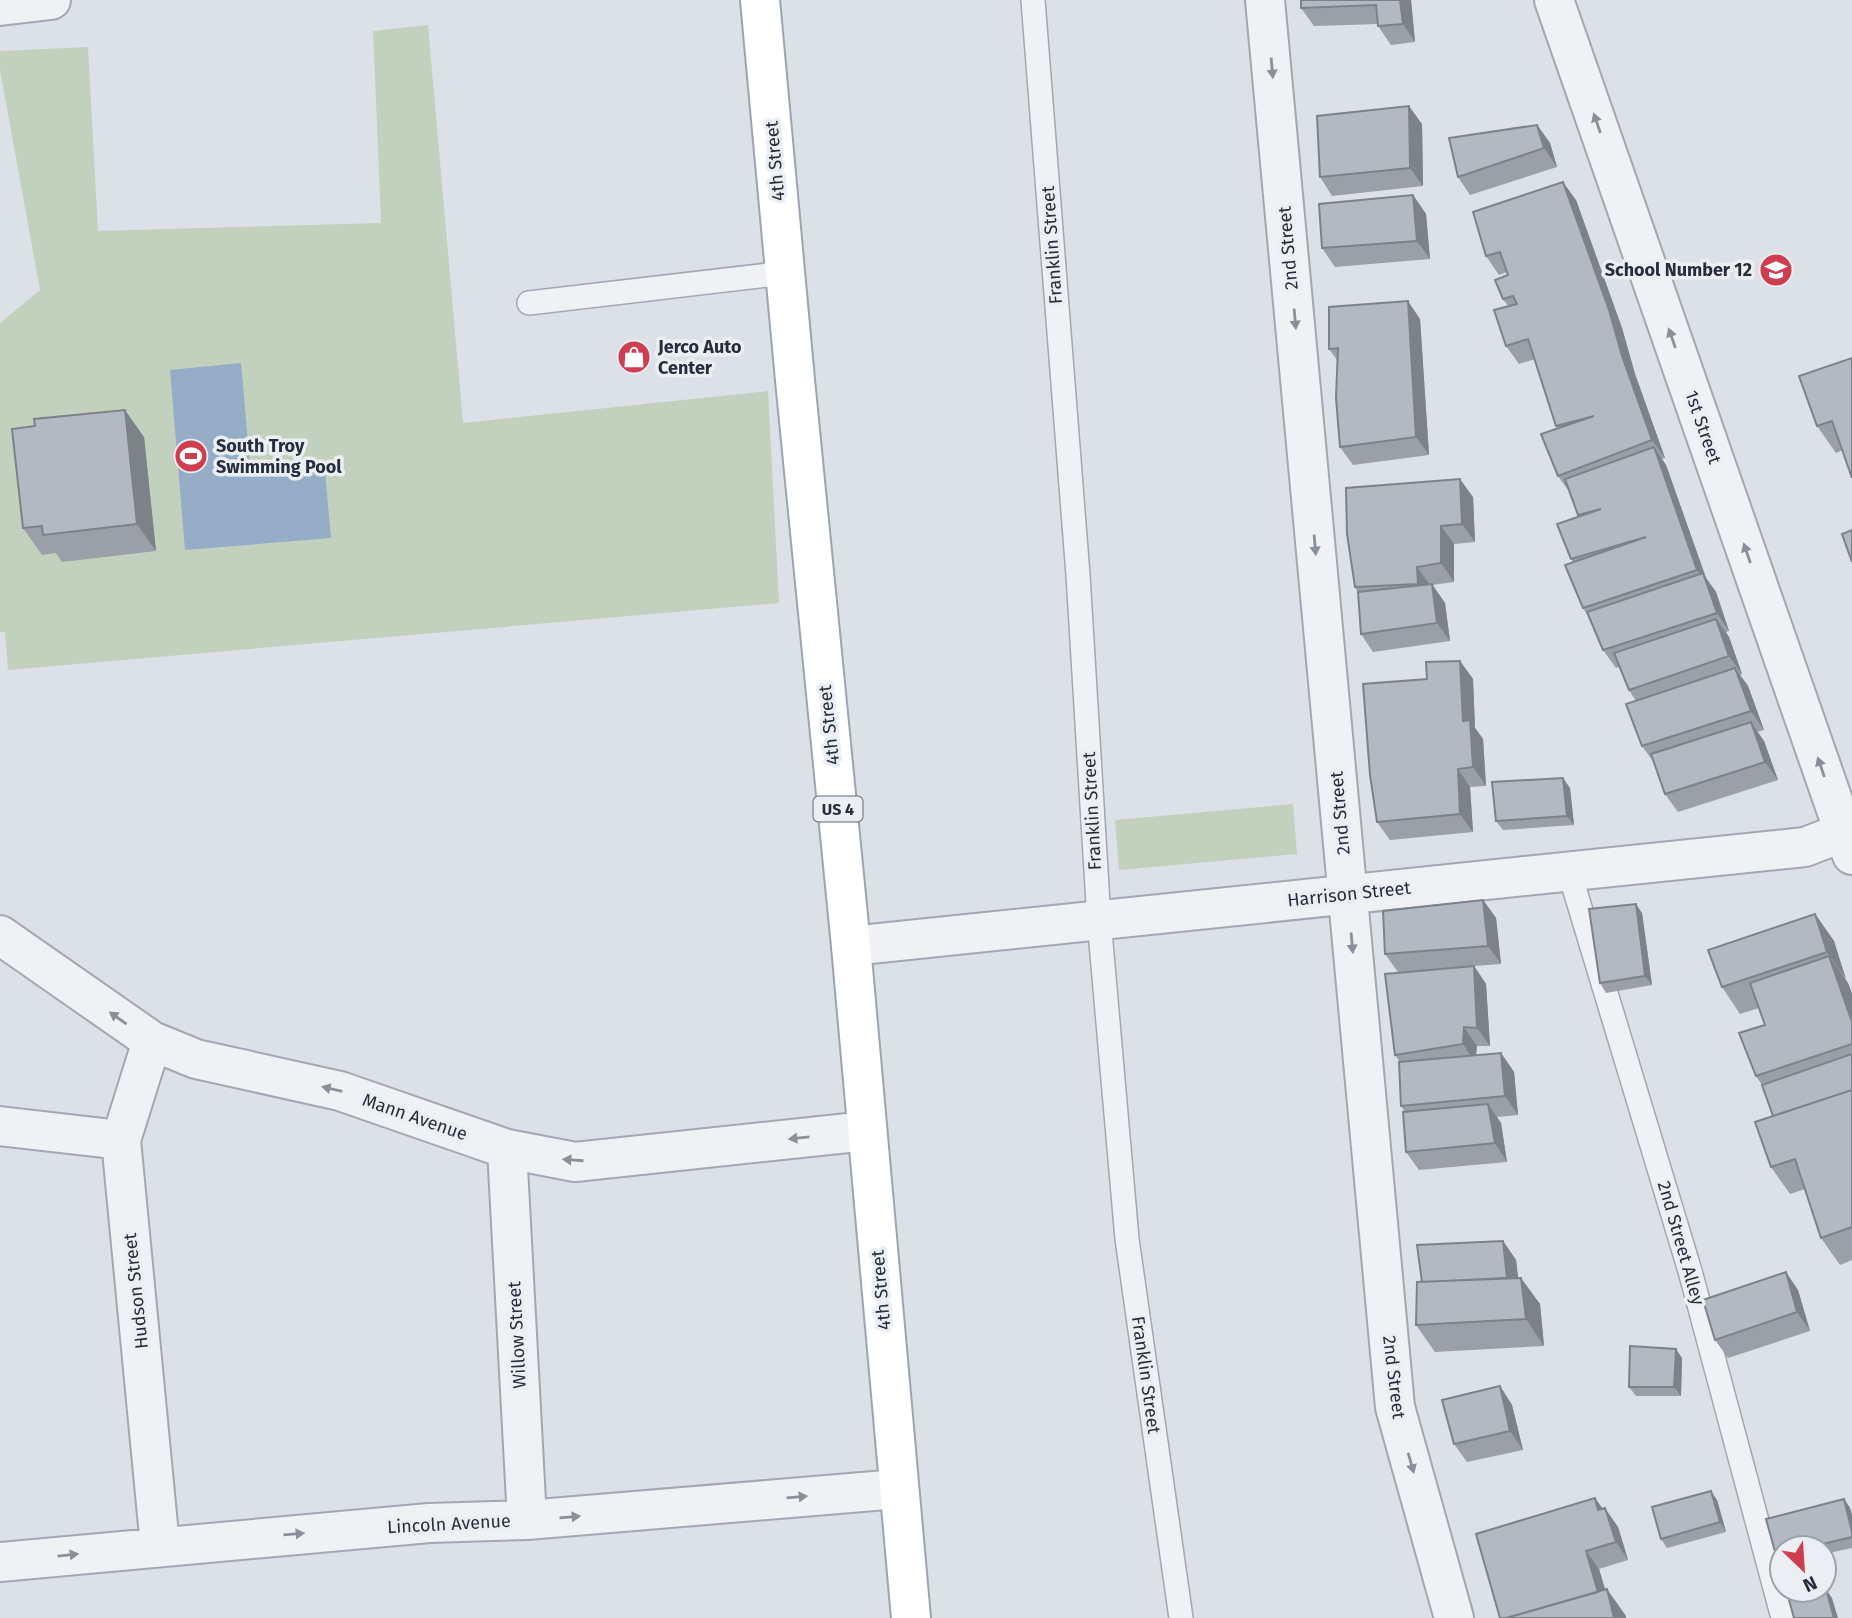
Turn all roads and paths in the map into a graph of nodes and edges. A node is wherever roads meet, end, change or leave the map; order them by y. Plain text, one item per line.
1 (51, 0) edge
2 (760, 0) edge
3 (1033, 0) edge
4 (1265, 0) edge
5 (1554, 0) edge
6 (0, 6) edge
7 (785, 273) junction
8 (529, 303) dead end
9 (1848, 843) edge
10 (1569, 871) junction
11 (1347, 894) junction
12 (1099, 920) junction
13 (0, 935) edge
14 (851, 946) junction
15 (152, 1041) junction
16 (0, 1126) edge
17 (866, 1131) junction
18 (121, 1140) junction
19 (508, 1149) junction
20 (898, 1489) junction
21 (527, 1520) junction
22 (160, 1546) junction
23 (0, 1562) edge
24 (911, 1618) edge
25 (1181, 1618) edge
26 (1454, 1618) edge
27 (1783, 1618) edge

1 - 6 street
2 - 7 main road, 4th Street / US 4
3 - 12 lane, Franklin Street
4 -> 11 street, 2nd Street
9 -> 5 street, 1st Street
7 - 8 lane
7 - 14 main road, 4th Street / US 4
9 - 10 street, Harrison Street
10 - 11 street, Harrison Street
10 - 27 lane, 2nd Street Alley
11 - 12 street, Harrison Street
11 -> 26 street, 2nd Street
12 - 14 street, Harrison Street
12 - 25 lane, Franklin Street
15 -> 13 street, Mann Avenue
14 - 17 main road, 4th Street / US 4
15 - 18 street, Hudson Street
19 -> 15 street, Mann Avenue
16 - 18 street
17 -> 19 street, Mann Avenue
17 - 20 main road, 4th Street / US 4
18 - 22 street, Hudson Street
19 - 21 street, Willow Street
21 -> 20 street, Lincoln Avenue
20 - 24 main road, 4th Street / US 4
22 -> 21 street, Lincoln Avenue
23 -> 22 street, Lincoln Avenue

